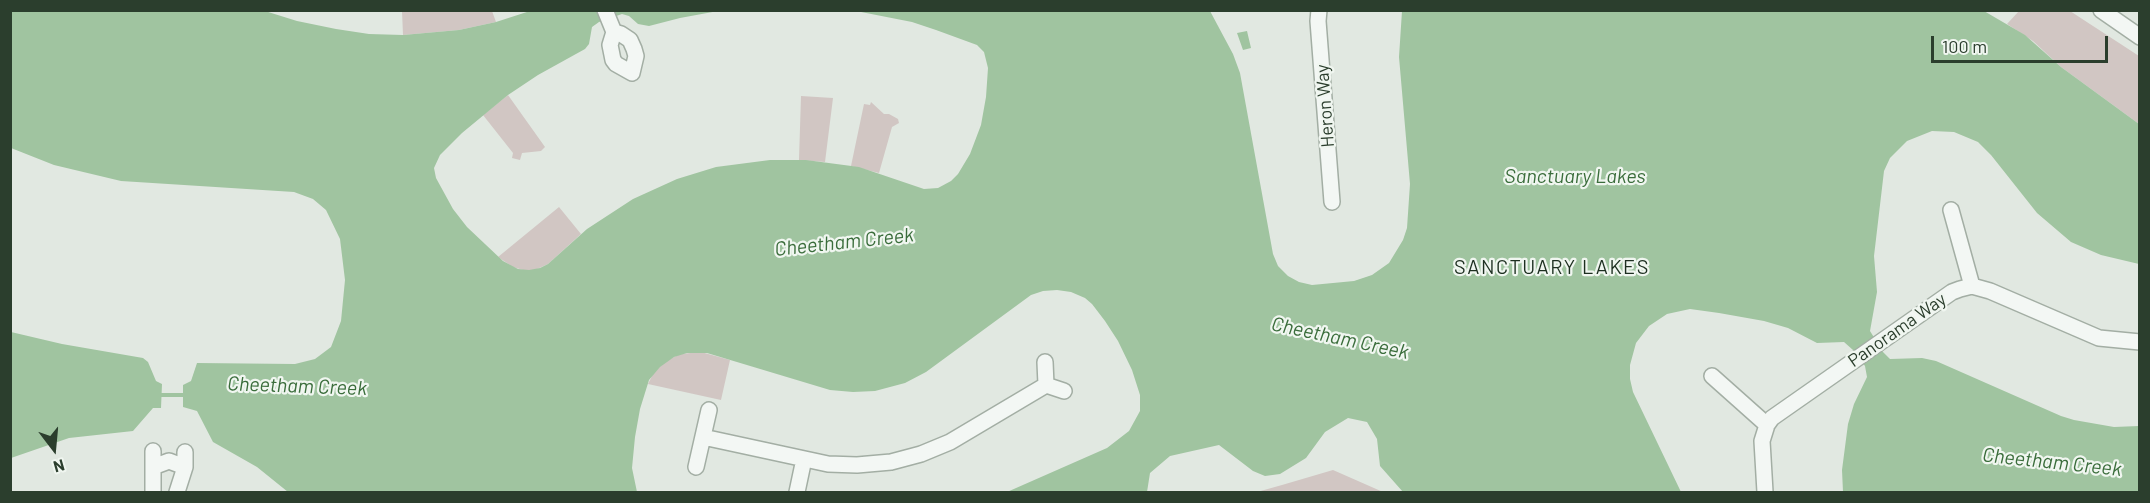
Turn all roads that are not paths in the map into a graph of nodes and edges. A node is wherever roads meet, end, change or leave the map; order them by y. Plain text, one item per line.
1 (1319, 10) edge
2 (2101, 10) edge
3 (2139, 37) edge
4 (1332, 202) dead end
5 (1951, 210) dead end
6 (1972, 286) junction
7 (2139, 342) edge
8 (1045, 362) dead end
9 (1712, 376) dead end
10 (1046, 385) junction
11 (1064, 391) dead end
12 (709, 410) dead end
13 (1767, 425) junction
14 (704, 437) junction
15 (153, 451) dead end
16 (804, 459) junction
17 (153, 467) junction
18 (696, 467) dead end
19 (153, 492) edge
20 (177, 492) edge
21 (797, 492) edge
22 (1765, 492) edge

1 - 4 street, Heron Way
2 - 3 street
5 - 6 street
6 - 7 street
6 - 13 street, Panorama Way
8 - 10 street
9 - 13 street
10 - 11 street
10 - 16 street
12 - 14 street
13 - 22 street
14 - 16 street
14 - 18 street
15 - 17 street
16 - 21 street
17 - 19 street
17 - 20 street

